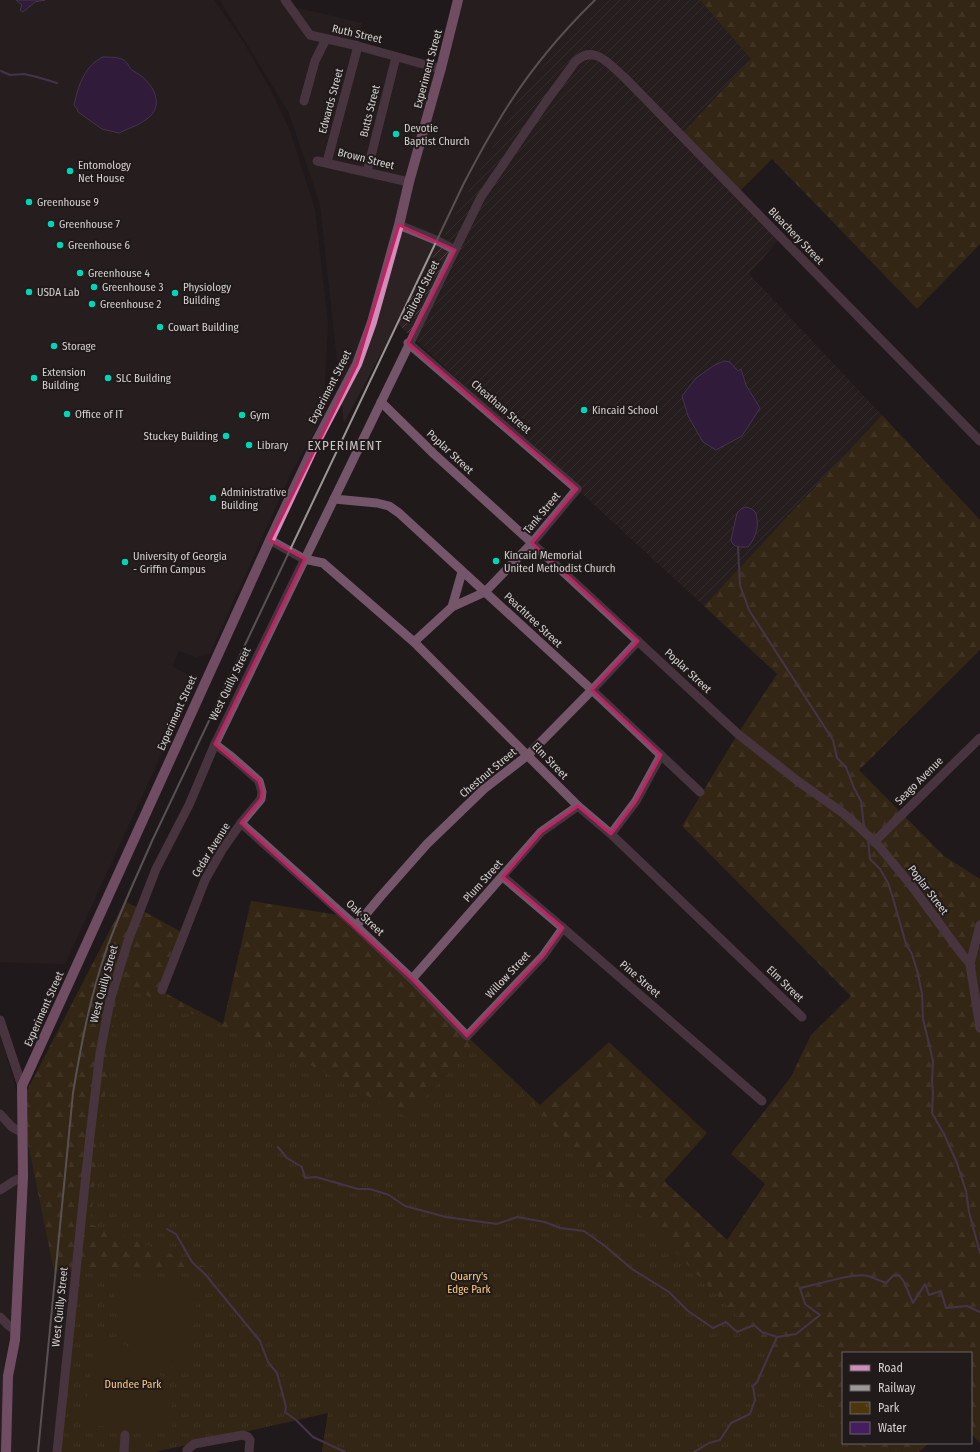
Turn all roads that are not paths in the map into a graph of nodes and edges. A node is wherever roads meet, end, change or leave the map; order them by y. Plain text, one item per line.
1 (285, 0) edge
2 (458, 0) edge
3 (326, 39) junction
4 (358, 46) junction
5 (590, 55) joint
6 (396, 57) junction
7 (441, 69) junction
8 (304, 101) dead end
9 (322, 161) joint
10 (367, 172) junction
11 (409, 182) junction
12 (399, 225) junction
13 (455, 250) junction
14 (408, 343) junction
15 (381, 402) junction
16 (980, 442) edge
17 (577, 489) joint
18 (334, 499) junction
19 (270, 540) junction
20 (532, 543) junction
21 (305, 559) junction
22 (462, 572) junction
23 (485, 592) junction
24 (452, 607) junction
25 (638, 641) junction
26 (414, 642) junction
27 (592, 690) junction
28 (980, 738) edge
29 (215, 744) junction
30 (528, 755) junction
31 (661, 755) junction
32 (700, 792) dead end
33 (578, 806) junction
34 (241, 823) junction
35 (611, 834) junction
36 (874, 842) junction
37 (502, 877) junction
38 (980, 925) edge
39 (356, 926) junction
40 (563, 928) junction
41 (970, 964) junction
42 (412, 979) junction
43 (162, 990) dead end
44 (802, 1016) dead end
45 (0, 1020) edge
46 (980, 1028) edge
47 (467, 1036) joint
48 (22, 1086) junction
49 (762, 1101) dead end
50 (0, 1114) edge
51 (23, 1133) junction
52 (23, 1178) junction
53 (0, 1190) edge
54 (0, 1317) edge
55 (15, 1330) junction
56 (4, 1378) edge
57 (125, 1435) dead end
58 (6, 1452) edge
59 (57, 1452) edge
60 (124, 1452) edge
61 (187, 1452) edge
62 (249, 1452) edge

1 - 3 street, Ruth Street
2 - 7 main road, Experiment Street
3 - 4 street, Ruth Street
3 - 8 street
4 - 6 street, Ruth Street
4 - 9 street, Edwards Street
5 - 13 street, Railroad Street
5 - 16 street, Bleachery Street
6 - 7 street, Ruth Street
6 - 10 street, Butts Street
7 - 11 main road, Experiment Street
9 - 10 street, Brown Street
10 - 11 street, Brown Street
11 - 12 main road, Experiment Street
12 - 13 street
12 - 19 main road, Experiment Street
13 - 14 street, Railroad Street
14 - 15 street, Railroad Street
14 - 17 street, Cheatham Street
15 - 18 street, Railroad Street
15 - 20 street, Poplar Street
17 - 20 street, Tank Street
18 - 21 street, Railroad Street
18 - 22 street, Peachtree Street
19 - 21 street, Elm Street
19 - 48 main road, Experiment Street
20 - 23 street, Tank Street
20 - 25 street, Poplar Street
21 - 26 street, Elm Street
21 - 29 street, West Quilly Street
22 - 23 street, Peachtree Street
22 - 24 street
23 - 24 street, Tank Street
23 - 27 street, Peachtree Street
24 - 26 street, Tank Street
25 - 27 street, Chestnut Street
25 - 36 street, Poplar Street
26 - 30 street, Elm Street
27 - 30 street, Chestnut Street
27 - 31 street, Peachtree Street
28 - 36 street, Seago Avenue
29 - 34 street, Cedar Avenue
29 - 59 street, West Quilly Street
30 - 33 street, Elm Street
30 - 39 street, Chestnut Street
31 - 32 street, Peachtree Street
31 - 35 street
33 - 35 street, Elm Street
33 - 37 street, Plum Street
34 - 39 street, Oak Street
34 - 43 street, Cedar Avenue
35 - 44 street, Elm Street
36 - 41 street, Poplar Street
37 - 40 street, Pine Street
37 - 42 street, Plum Street
38 - 41 street
39 - 42 street, Oak Street
40 - 47 street, Willow Street
40 - 49 street, Pine Street
41 - 46 street
42 - 47 street, Oak Street
45 - 48 street
48 - 51 main road, Experiment Street
50 - 51 street
51 - 52 main road, Experiment Street
52 - 53 street
52 - 55 main road, Experiment Street
54 - 55 street
55 - 56 main road, Experiment Street
56 - 58 main road, Experiment Street
57 - 60 street
61 - 62 street

